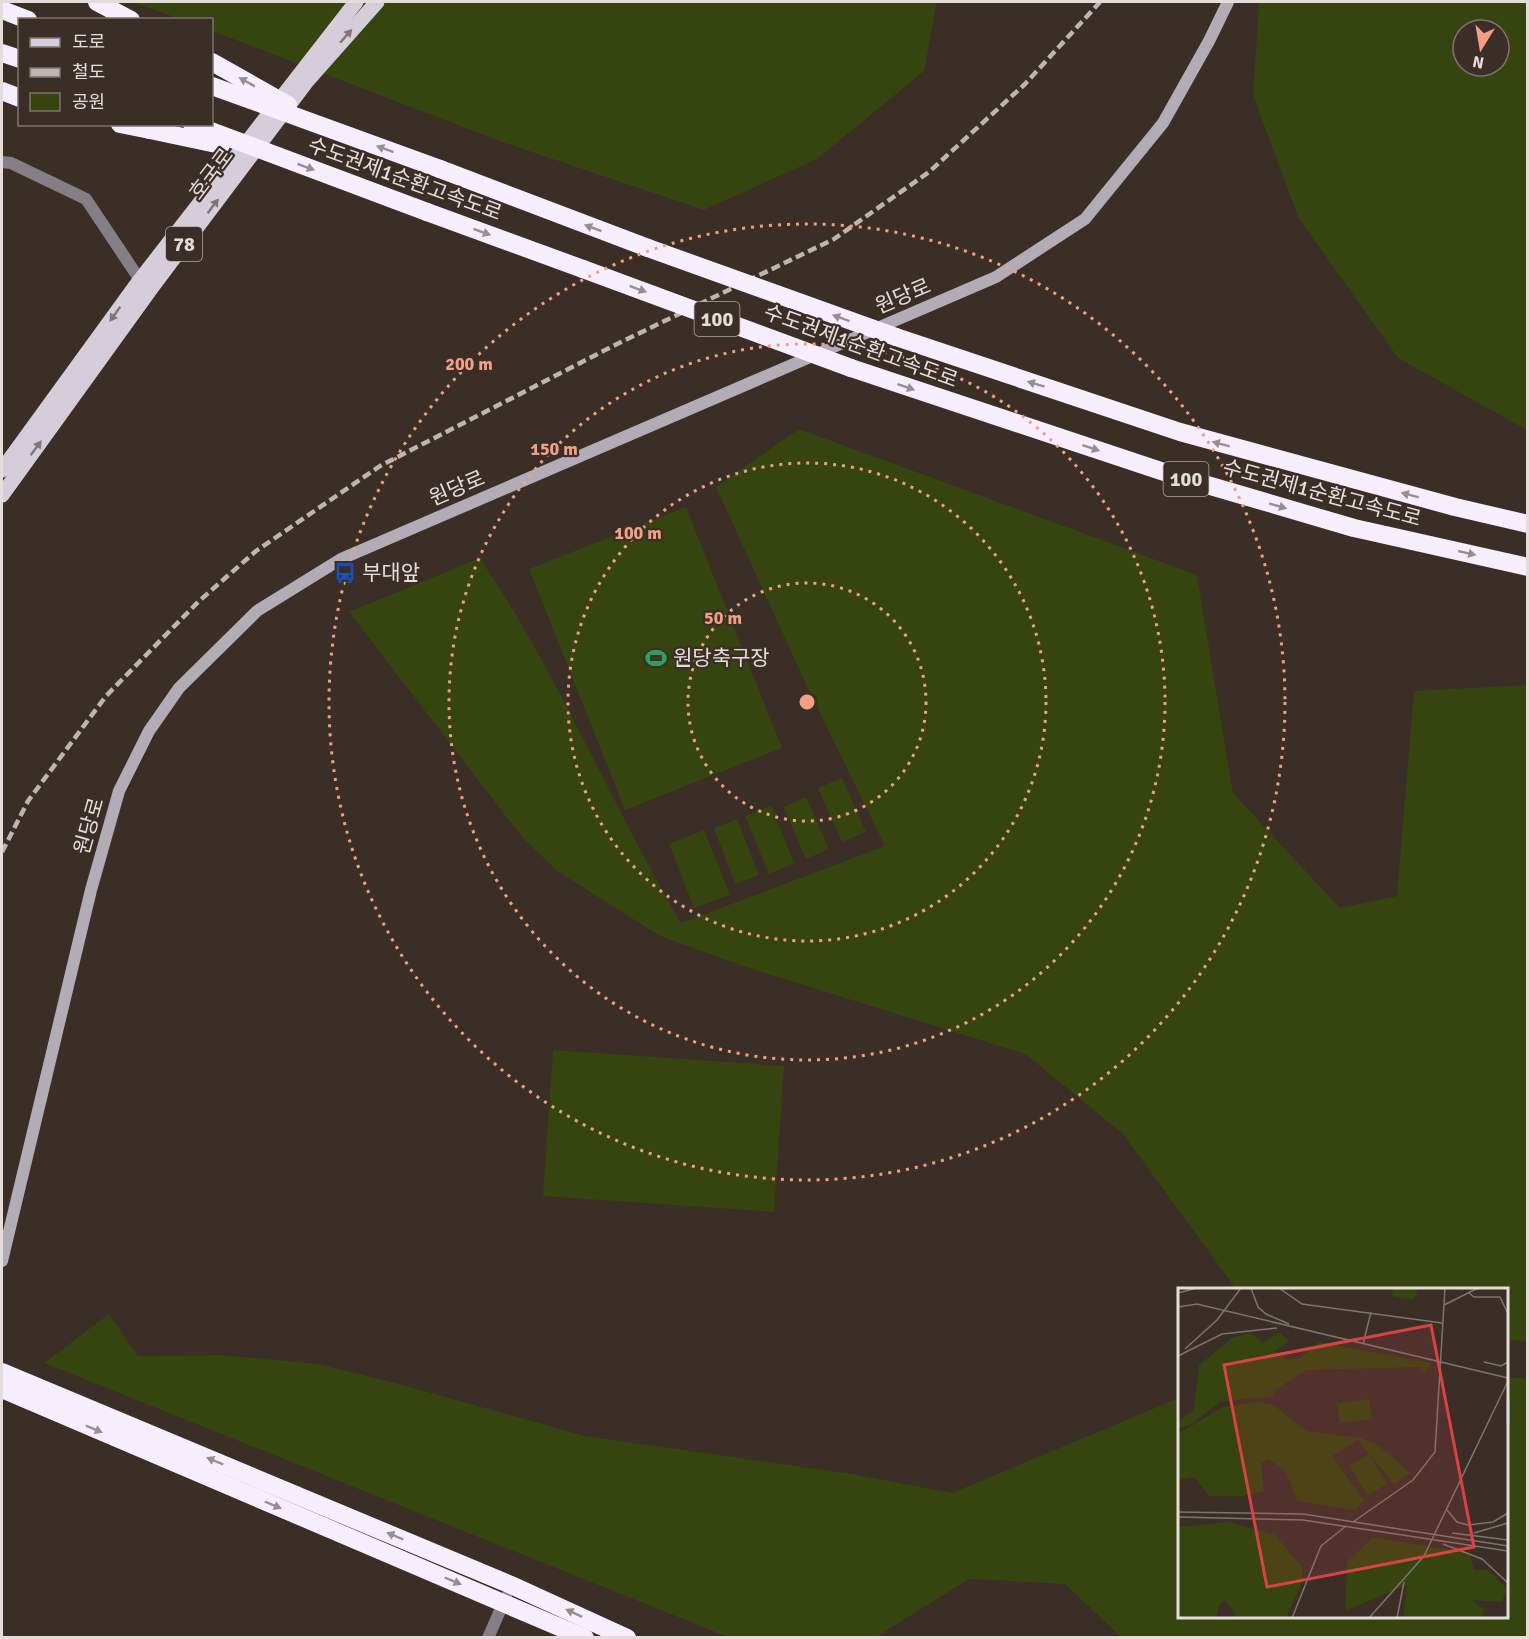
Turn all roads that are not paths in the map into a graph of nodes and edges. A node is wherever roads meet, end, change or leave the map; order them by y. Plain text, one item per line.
1 (97, 2) edge
2 (356, 2) edge
3 (377, 2) edge
4 (1228, 2) edge
5 (2, 10) edge
6 (23, 18) edge
7 (127, 18) edge
8 (2, 52) edge
9 (18, 58) edge
10 (213, 63) edge
11 (213, 86) edge
12 (2, 91) edge
13 (18, 97) edge
14 (2, 105) edge
15 (18, 107) edge
16 (130, 126) edge
17 (197, 126) edge
18 (334, 131) junction
19 (279, 157) junction
20 (2, 162) edge
21 (140, 280) junction
22 (140, 304) junction
23 (2, 470) edge
24 (2, 495) edge
25 (1527, 524) edge
26 (1527, 567) edge
27 (2, 1261) edge
28 (2, 1372) edge
29 (2, 1389) edge
30 (41, 1398) junction
31 (511, 1585) junction
32 (504, 1602) junction
33 (488, 1638) edge
34 (585, 1638) edge
35 (627, 1638) edge

1 - 7 highway
2 - 21 main road, 호국로 / 78
22 -> 3 main road, 호국로 / 78
4 - 27 main road, 원당로
5 - 6 highway
8 - 9 highway
18 -> 10 highway, bridge
11 - 18 highway, 수도권제1순환고속도로 / 100, bridge
12 - 13 highway
14 - 15 highway
16 - 19 highway, bridge
17 - 19 highway, 수도권제1순환고속도로 / 100, bridge
25 -> 18 highway, 수도권제1순환고속도로 / 100, bridge
19 -> 26 highway, 수도권제1순환고속도로 / 100, bridge
20 - 21 street
21 - 22 street
21 -> 23 main road, 호국로 / 78
24 -> 22 main road, 호국로 / 78
28 - 30 highway
29 - 30 highway
31 -> 30 highway
30 -> 32 highway
31 - 32 street
35 -> 31 highway
32 - 33 street
32 - 34 highway

